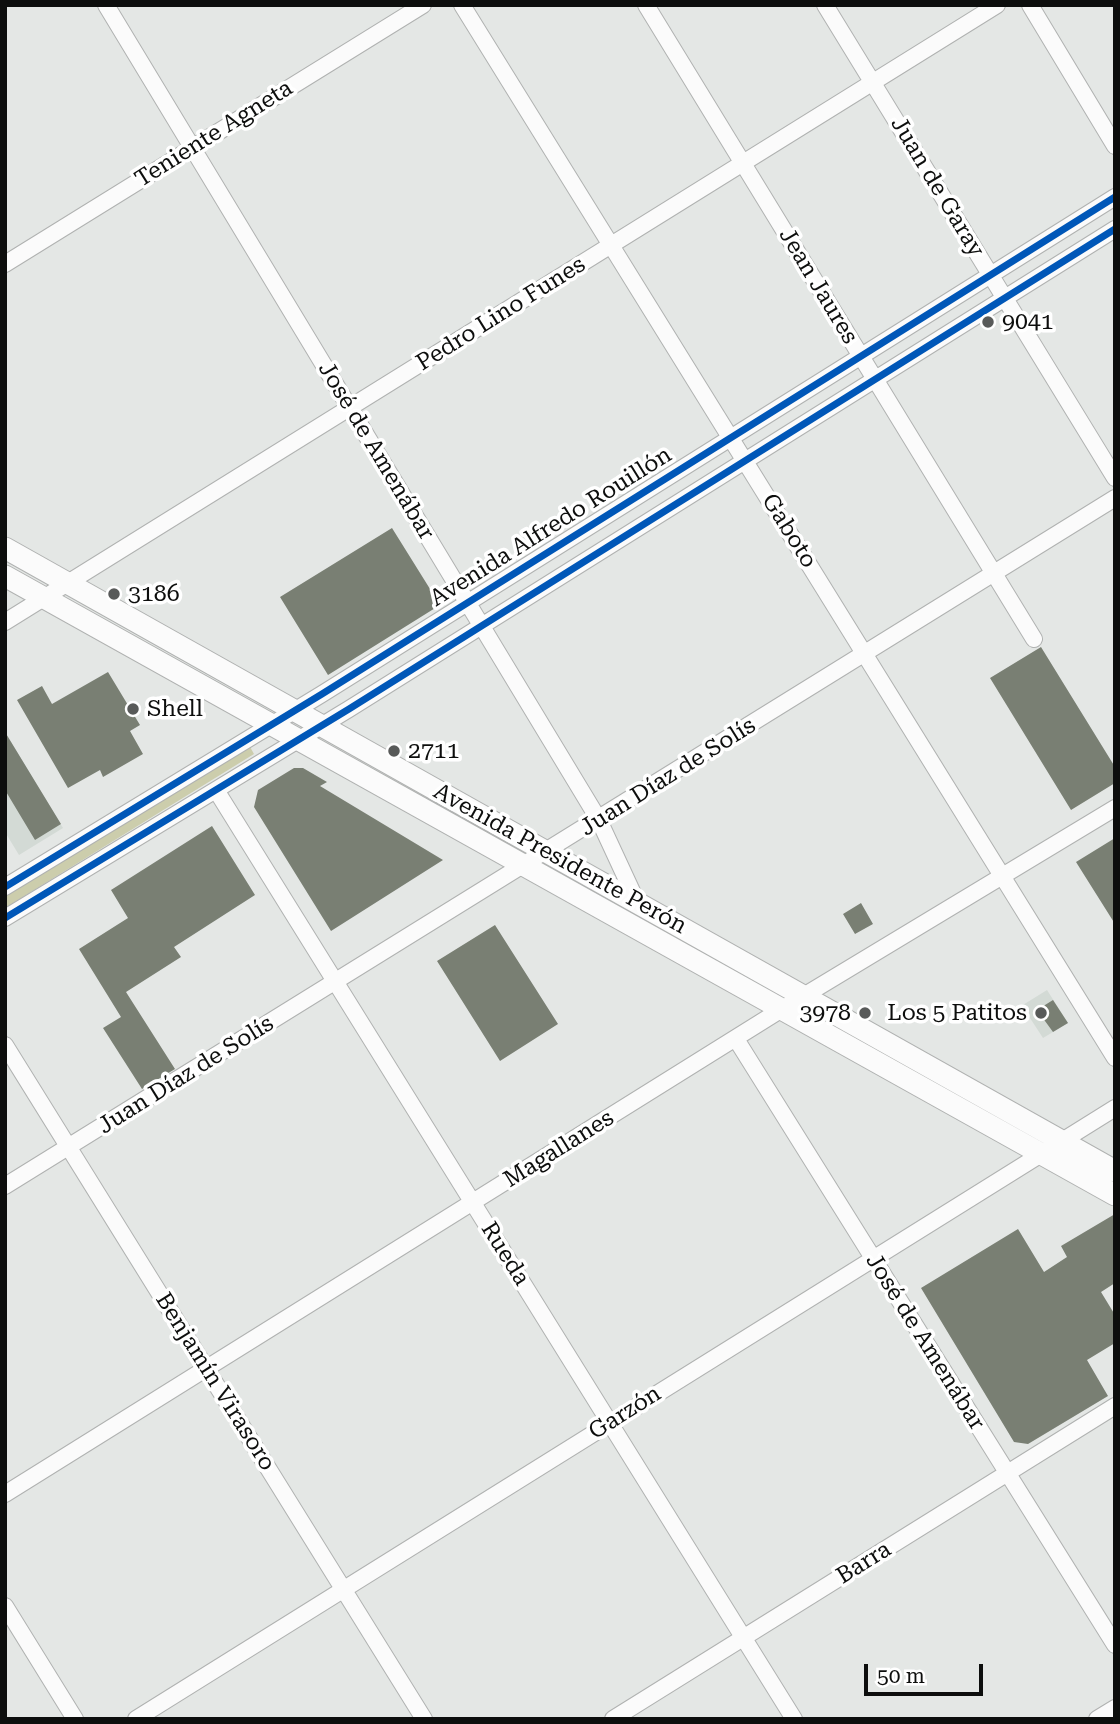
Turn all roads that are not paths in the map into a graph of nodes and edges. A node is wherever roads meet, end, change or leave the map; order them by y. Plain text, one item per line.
1 (106, 5) edge
2 (423, 5) edge
3 (462, 5) edge
4 (646, 5) edge
5 (825, 5) edge
6 (997, 5) edge
7 (1030, 5) edge
8 (873, 82) junction
9 (1115, 146) edge
10 (192, 148) junction
11 (742, 163) junction
12 (1115, 197) edge
13 (1115, 229) edge
14 (611, 245) junction
15 (5, 264) edge
16 (991, 275) junction
17 (1005, 298) junction
18 (860, 356) junction
19 (875, 379) junction
20 (350, 408) junction
21 (731, 437) junction
22 (746, 460) junction
23 (1115, 478) edge
24 (1115, 498) edge
25 (5, 548) edge
26 (994, 573) junction
27 (5, 576) edge
28 (69, 583) junction
29 (45, 598) junction
30 (467, 602) junction
31 (5, 622) edge
32 (482, 625) junction
33 (1034, 639) dead end
34 (865, 654) junction
35 (293, 710) junction
36 (271, 724) junction
37 (322, 725) junction
38 (299, 740) junction
39 (216, 790) junction
40 (1115, 808) edge
41 (599, 820) junction
42 (548, 852) junction
43 (525, 865) junction
44 (1003, 877) junction
45 (5, 887) edge
46 (637, 902) junction
47 (5, 918) edge
48 (336, 982) junction
49 (804, 996) junction
50 (782, 1009) junction
51 (736, 1038) junction
52 (5, 1045) edge
53 (1115, 1058) edge
54 (1115, 1108) edge
55 (1061, 1142) junction
56 (69, 1147) junction
57 (1041, 1154) junction
58 (1115, 1171) edge
59 (5, 1186) edge
60 (1115, 1195) edge
61 (473, 1202) junction
62 (873, 1259) junction
63 (206, 1368) junction
64 (1115, 1406) edge
65 (610, 1423) junction
66 (1008, 1474) junction
67 (5, 1494) edge
68 (344, 1589) junction
69 (5, 1606) edge
70 (744, 1638) junction
71 (1115, 1645) edge
72 (1115, 1708) edge
73 (75, 1719) edge
74 (136, 1719) edge
75 (424, 1719) edge
76 (614, 1719) edge
77 (794, 1719) edge
78 (1097, 1719) edge

1 - 10 street, José de Amenábar
2 - 10 street, Teniente Agneta
3 - 14 street, Gaboto
4 - 11 street, Jean Jaures
5 - 8 street, Juan de Garay
6 - 8 street, Pedro Lino Funes
7 - 9 street
8 - 11 street, Pedro Lino Funes
8 - 16 street, Juan de Garay
10 - 15 street, Teniente Agneta
10 - 20 street, José de Amenábar
11 - 14 street, Pedro Lino Funes
11 - 18 street, Jean Jaures
12 - 16 street, Avenida Alfredo Rouillón
13 - 17 street, Avenida Alfredo Rouillón
14 - 20 street, Pedro Lino Funes
14 - 21 street, Gaboto
16 - 17 street, Juan de Garay
16 - 18 street, Avenida Alfredo Rouillón
17 - 19 street, Avenida Alfredo Rouillón
17 - 23 street, Juan de Garay
18 - 19 street, Jean Jaures
18 - 21 street, Avenida Alfredo Rouillón
19 - 22 street, Avenida Alfredo Rouillón
19 - 26 street, Jean Jaures
20 - 28 street, Pedro Lino Funes
20 - 30 street, José de Amenábar
21 - 22 street, Gaboto
21 - 30 street, Avenida Alfredo Rouillón
22 - 32 street, Avenida Alfredo Rouillón
22 - 34 street, Gaboto
24 - 26 street, Juan Díaz de Solís
25 - 28 main road, Avenida Presidente Perón
26 - 33 street, Jean Jaures
26 - 34 street, Juan Díaz de Solís
27 - 29 main road, Avenida Presidente Perón
28 - 29 street, Pedro Lino Funes
28 - 35 main road, Avenida Presidente Perón
29 - 31 street, Pedro Lino Funes
29 - 36 main road, Avenida Presidente Perón
30 - 32 street, José de Amenábar
30 - 35 street, Avenida Alfredo Rouillón
32 - 37 street, Avenida Alfredo Rouillón
32 - 41 street, José de Amenábar
34 - 41 street, Juan Díaz de Solís
34 - 44 street, Gaboto
35 - 36 street, Avenida Alfredo Rouillón
35 - 37 main road, Avenida Presidente Perón
36 - 38 main road, Avenida Presidente Perón
36 - 45 street, Avenida Alfredo Rouillón
37 - 38 street, Avenida Alfredo Rouillón
37 - 42 main road, Avenida Presidente Perón
38 - 39 street, Avenida Alfredo Rouillón
38 - 43 main road, Avenida Presidente Perón
39 - 47 street, Avenida Alfredo Rouillón
39 - 48 street, Rueda
40 - 44 street, Magallanes
41 - 42 street, Juan Díaz de Solís
41 - 46 street, José de Amenábar
42 - 43 street, Juan Díaz de Solís
42 - 46 main road, Avenida Presidente Perón
43 - 48 street, Juan Díaz de Solís
43 - 50 main road, Avenida Presidente Perón
44 - 49 street, Magallanes
44 - 53 street, Gaboto
46 - 49 main road, Avenida Presidente Perón
48 - 56 street, Juan Díaz de Solís
48 - 61 street, Rueda
49 - 50 street, Magallanes
49 - 55 main road, Avenida Presidente Perón
50 - 51 street, Magallanes
50 - 57 main road, Avenida Presidente Perón
51 - 61 street, Magallanes
51 - 62 street, José de Amenábar
52 - 56 street, Benjamín Virasoro
54 - 55 street, Garzón
55 - 57 street, Garzón
55 - 58 main road, Avenida Presidente Perón
56 - 59 street, Juan Díaz de Solís
56 - 63 street, Benjamín Virasoro
57 - 60 main road, Avenida Presidente Perón
57 - 62 street, Garzón
61 - 63 street, Magallanes
61 - 65 street, Rueda
62 - 65 street, Garzón
62 - 66 street, José de Amenábar
63 - 67 street, Magallanes
63 - 68 street, Benjamín Virasoro
64 - 66 street, Barra
65 - 68 street, Garzón
65 - 70 street, Rueda
66 - 70 street, Barra
66 - 71 street, José de Amenábar
68 - 74 street, Garzón
68 - 75 street, Benjamín Virasoro
69 - 73 street
70 - 76 street, Barra
70 - 77 street, Rueda
72 - 78 street

